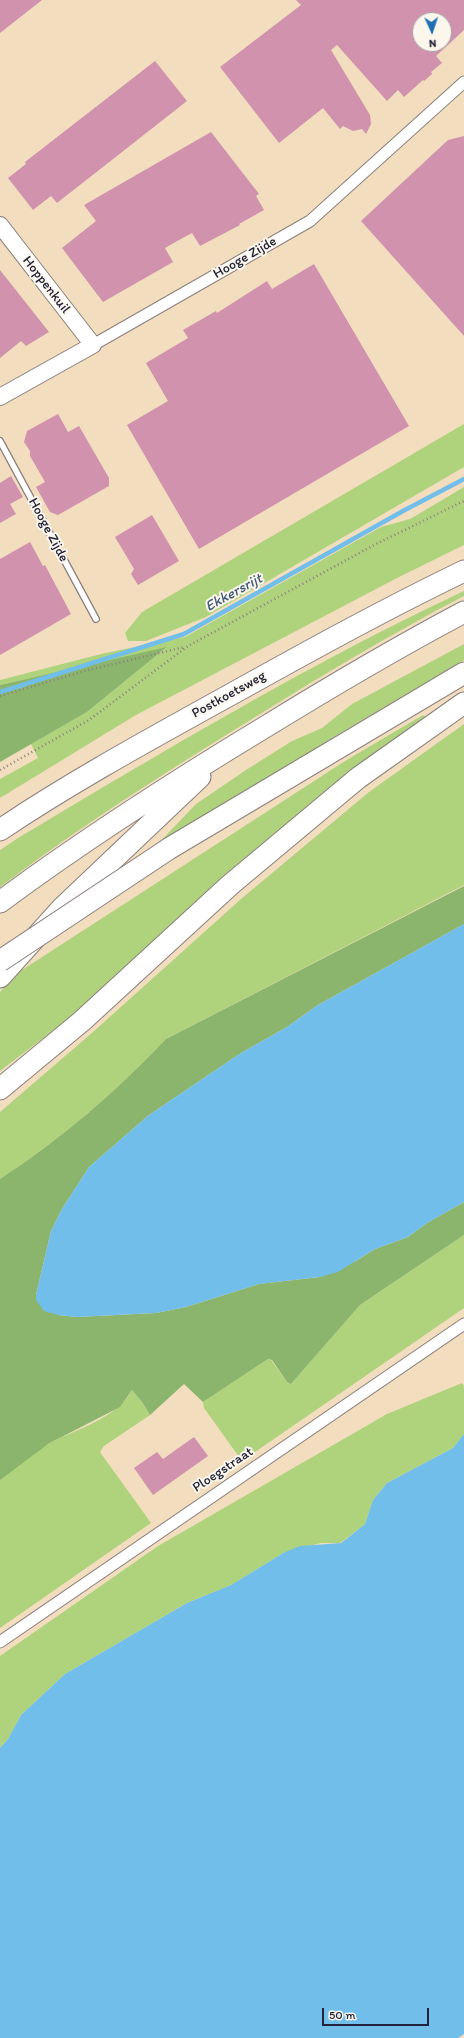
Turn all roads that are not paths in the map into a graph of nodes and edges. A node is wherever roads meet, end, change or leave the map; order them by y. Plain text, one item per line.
1 (464, 82) edge
2 (0, 225) edge
3 (93, 345) junction
4 (0, 397) edge
5 (0, 441) edge
6 (464, 571) edge
7 (464, 612) edge
8 (96, 619) dead end
9 (464, 673) edge
10 (464, 703) edge
11 (236, 744) junction
12 (0, 830) edge
13 (0, 902) edge
14 (0, 961) edge
15 (0, 977) edge
16 (0, 1089) edge
17 (464, 1324) edge
18 (0, 1642) edge

1 - 3 street, Hooge Zijde
2 - 3 street, Hoppenkuil
3 - 4 street, Hooge Zijde
5 - 8 lane, Hooge Zijde
6 - 12 highway, Postkoetsweg
7 - 11 highway
9 - 14 highway, bridge
10 - 16 highway
11 - 13 highway
11 - 15 highway
17 - 18 street, Ploegstraat

